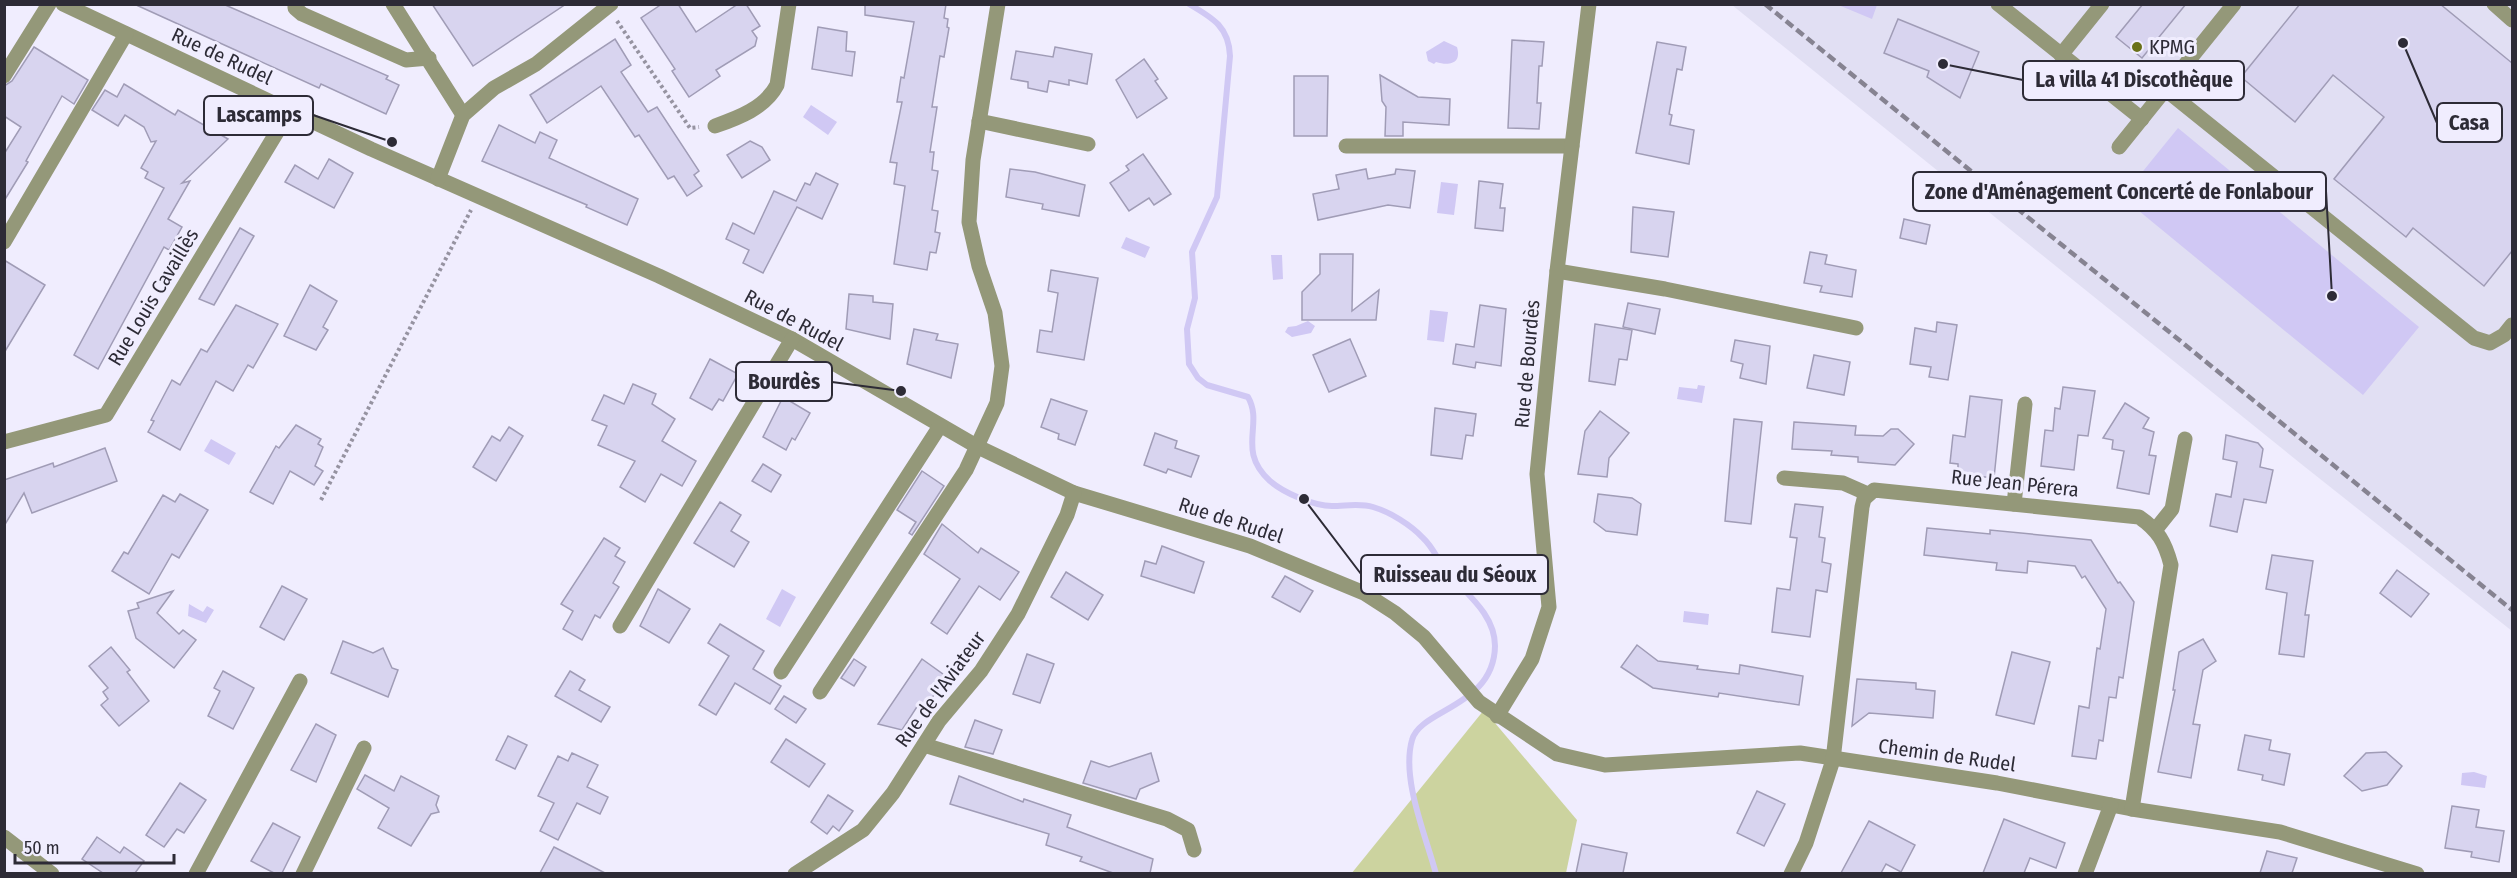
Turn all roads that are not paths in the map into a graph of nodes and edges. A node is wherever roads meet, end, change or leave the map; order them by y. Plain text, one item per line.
1 (49, 4) edge
2 (63, 4) edge
3 (296, 4) edge
4 (393, 4) edge
5 (789, 4) edge
6 (998, 4) edge
7 (1589, 4) edge
8 (1998, 4) edge
9 (2102, 4) edge
10 (2234, 4) edge
11 (2493, 4) edge
12 (601, 8) edge
13 (2512, 20) edge
14 (126, 34) junction
15 (2061, 55) junction
16 (429, 58) junction
17 (4, 76) edge
18 (2166, 90) junction
19 (287, 109) junction
20 (463, 115) junction
21 (2142, 119) junction
22 (979, 121) junction
23 (715, 126) road end
24 (1088, 144) dead end
25 (1346, 146) dead end
26 (1572, 146) junction
27 (2119, 147) dead end
28 (438, 179) junction
29 (4, 242) edge
30 (1557, 271) junction
31 (2512, 325) edge
32 (1856, 328) dead end
33 (792, 339) junction
34 (2025, 404) dead end
35 (940, 426) junction
36 (2186, 439) dead end
37 (4, 442) edge
38 (978, 447) junction
39 (1784, 478) dead end
40 (1074, 493) junction
41 (1868, 494) junction
42 (2014, 504) junction
43 (2156, 529) junction
44 (620, 626) dead end
45 (781, 672) dead end
46 (300, 681) dead end
47 (820, 692) dead end
48 (1479, 702) joint
49 (1497, 716) junction
50 (924, 745) junction
51 (364, 748) dead end
52 (1833, 760) junction
53 (2111, 805) junction
54 (2132, 808) junction
55 (4, 837) edge
56 (1194, 850) dead end
57 (52, 873) edge
58 (196, 873) edge
59 (303, 873) edge
60 (795, 873) edge
61 (1791, 873) edge
62 (2085, 873) edge
63 (2417, 873) edge

1 - 17 street
2 - 14 street, Rue de Rudel
3 - 16 street
4 - 16 street
5 - 23 street
6 - 22 street
7 - 26 street, Rue de Bourdès
8 - 15 street
9 - 15 street
10 - 18 street
11 - 13 street
12 - 20 street
14 - 19 street, Rue de Rudel
14 - 29 street
15 - 21 street
16 - 20 street
18 - 21 street
18 - 31 street
19 - 28 street, Rue de Rudel
19 - 37 street, Rue Louis Cavaillès
20 - 28 street
21 - 27 street
22 - 24 street
22 - 38 street
25 - 26 street
26 - 30 street, Rue de Bourdès
28 - 33 street, Rue de Rudel
30 - 32 street
30 - 49 street, Rue de Bourdès
33 - 35 street, Rue de Rudel
33 - 44 street
34 - 42 street
35 - 38 street, Rue de Rudel
35 - 45 street
36 - 43 street
38 - 40 street, Rue de Rudel
38 - 47 street
39 - 41 street, Rue Jean Pérera
40 - 48 street, Rue de Rudel
40 - 50 street, Rue de l'Aviateur
41 - 42 street, Rue Jean Pérera
41 - 52 street
42 - 43 street, Rue Jean Pérera
43 - 54 street
46 - 58 street
48 - 49 street, Chemin de Rudel
49 - 52 street, Chemin de Rudel
50 - 56 street
50 - 60 street, Rue de l'Aviateur
51 - 59 street
52 - 53 street, Chemin de Rudel
52 - 61 street
53 - 54 street, Chemin de Rudel
53 - 62 street
54 - 63 street, Chemin de Rudel
55 - 57 street

